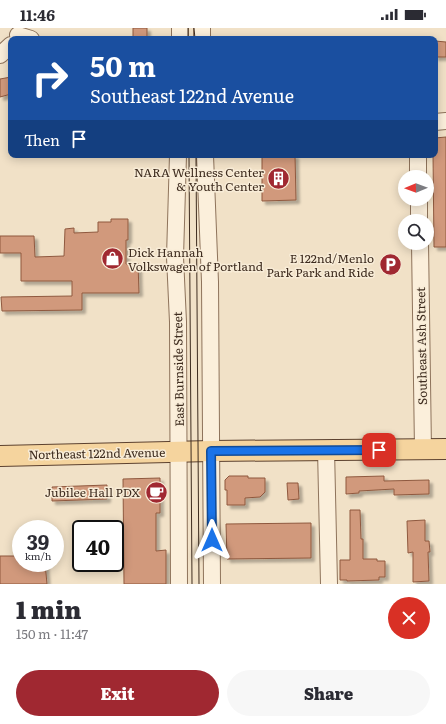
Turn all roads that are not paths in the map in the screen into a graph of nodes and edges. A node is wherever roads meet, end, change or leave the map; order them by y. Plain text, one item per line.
1 (8, 47) edge
2 (0, 55) edge
3 (178, 158) edge
4 (205, 158) edge
5 (418, 158) edge
6 (418, 170) edge
7 (420, 250) edge
8 (326, 449) junction
9 (423, 450) junction
10 (446, 450) edge
11 (195, 451) junction
12 (0, 456) edge
13 (179, 584) edge
14 (212, 584) edge
15 (329, 584) edge

1 - 2 street
3 - 11 street, East Burnside Street
4 - 11 street, East Burnside Street
5 - 6 street
7 - 9 street, Southeast Ash Street
8 - 9 main road, Northeast 122nd Avenue
8 - 11 main road, Northeast 122nd Avenue
8 - 15 street
9 - 10 main road, Northeast 122nd Avenue
11 - 12 main road, Northeast 122nd Avenue
11 - 13 street, East Burnside Street
11 - 14 street, East Burnside Street

